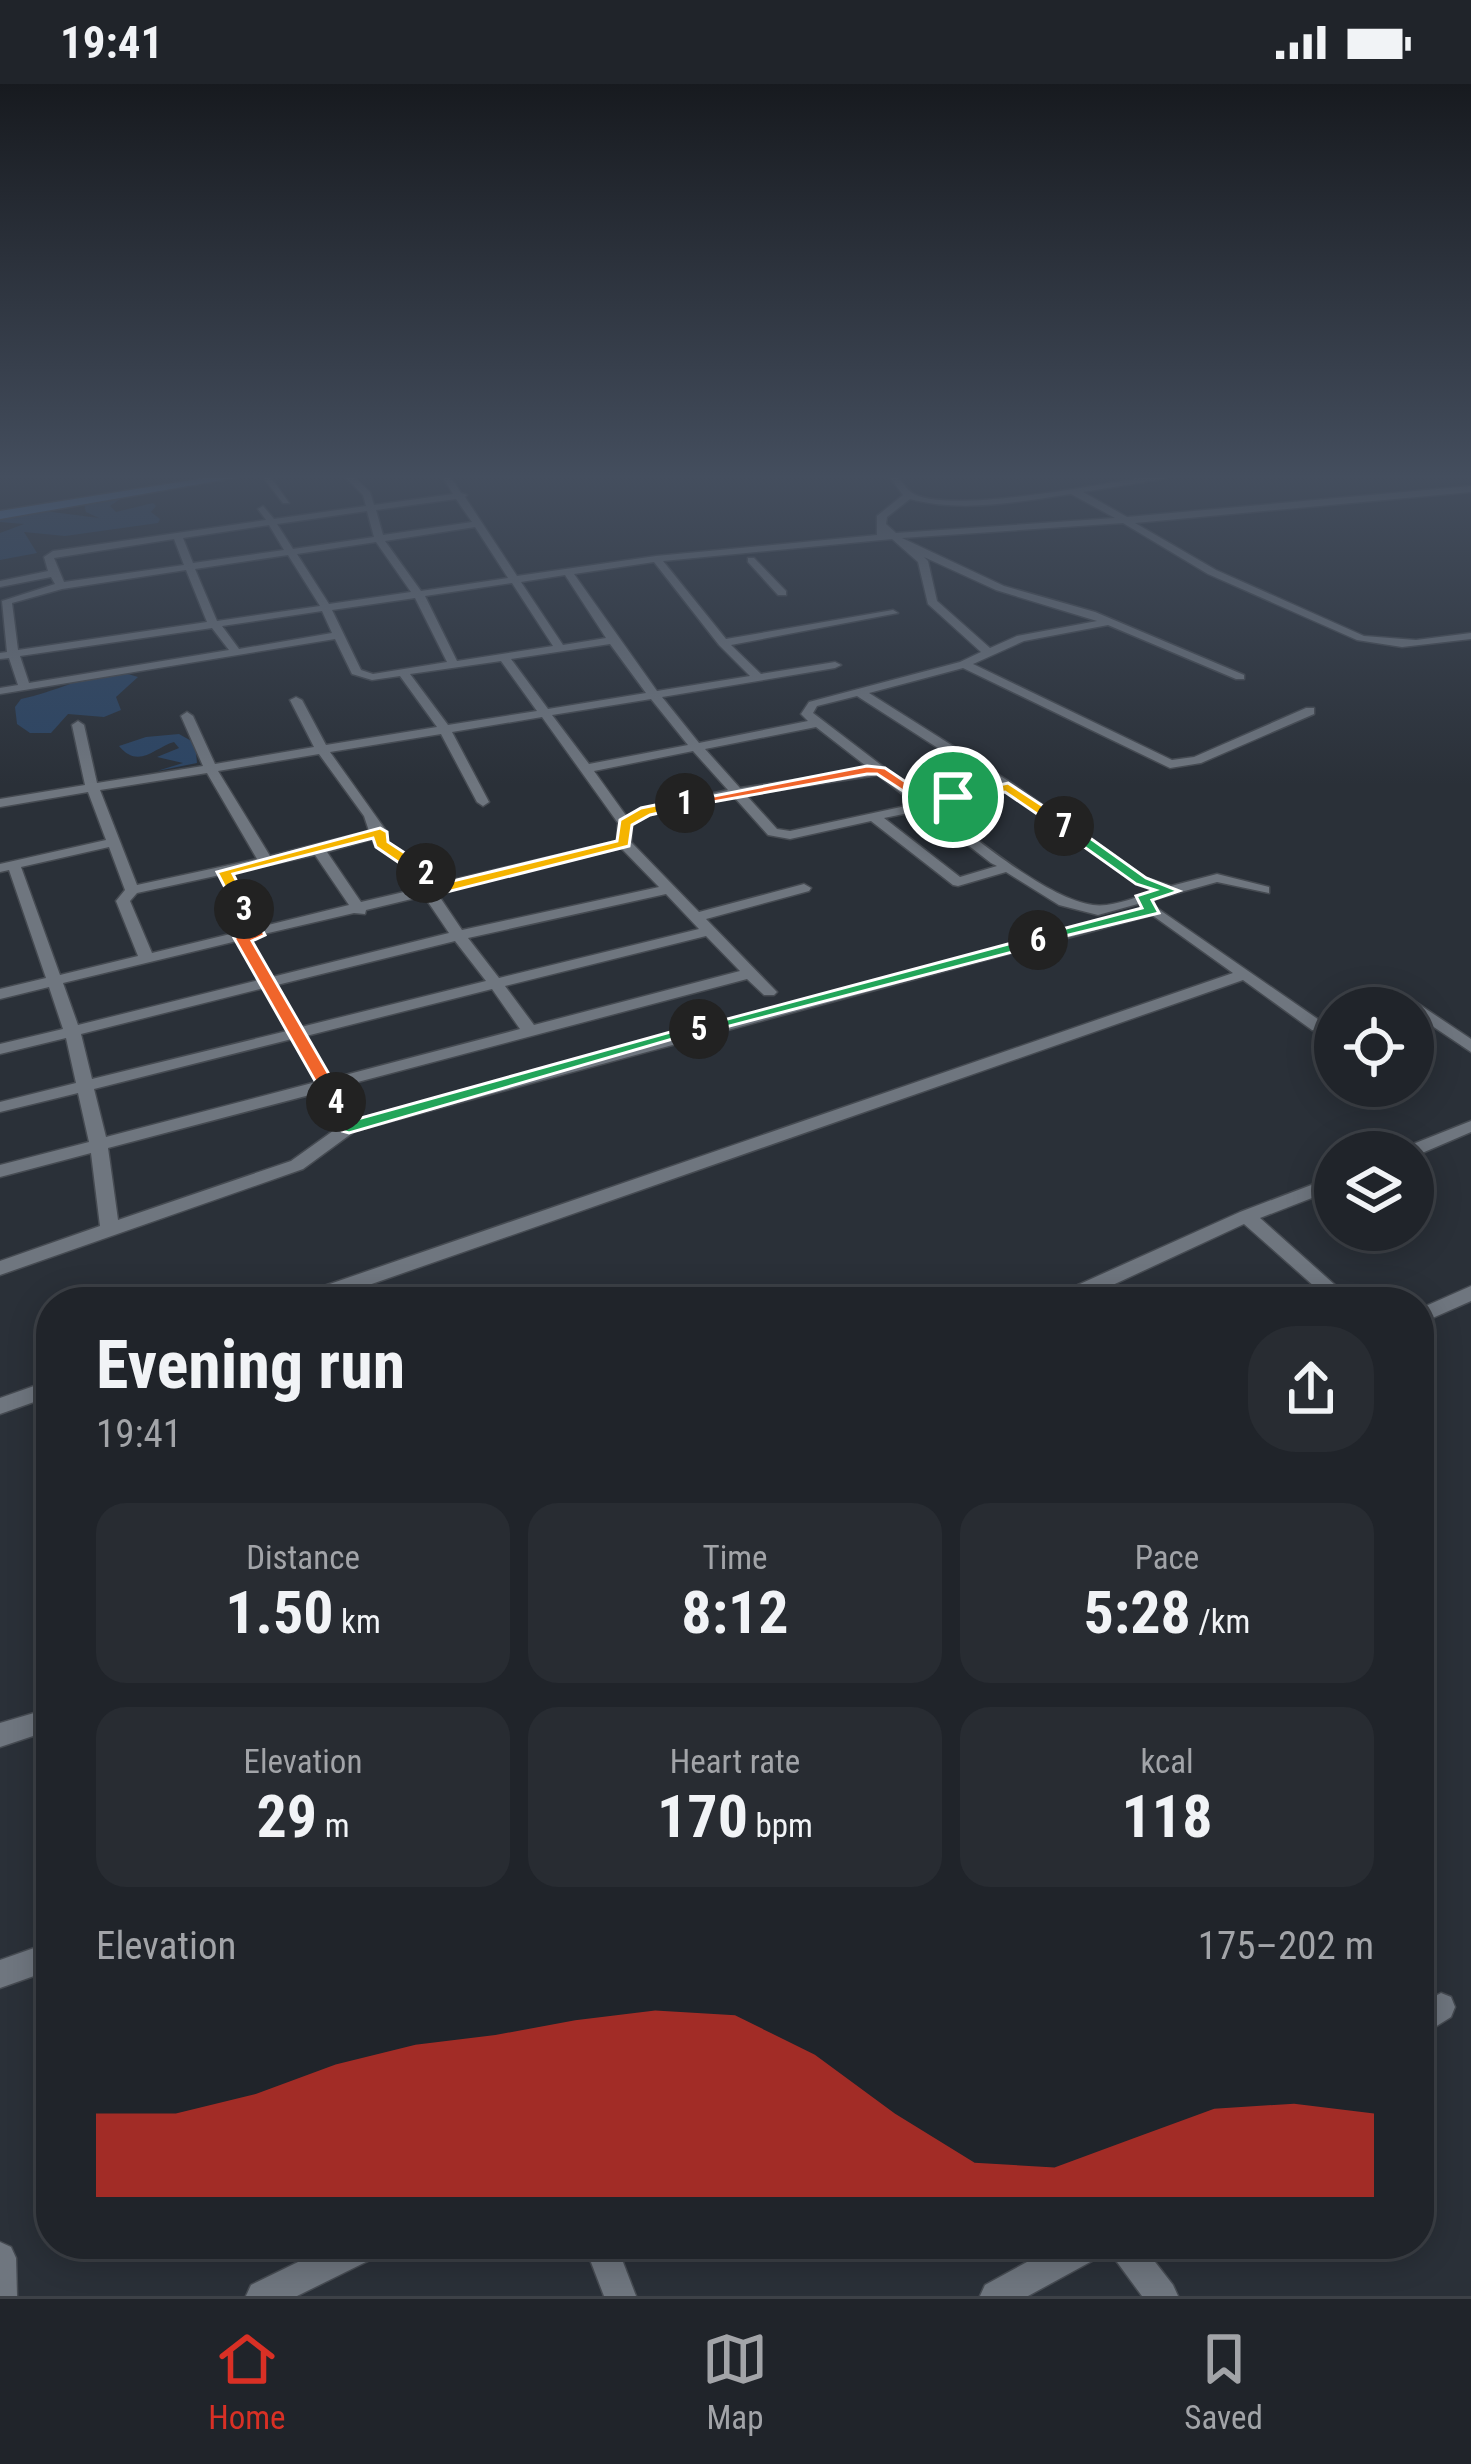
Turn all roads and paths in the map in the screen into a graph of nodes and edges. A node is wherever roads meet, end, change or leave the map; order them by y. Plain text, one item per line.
1 (65, 579) edge
2 (195, 579) edge
3 (308, 579) edge
4 (407, 579) edge
5 (519, 579) edge
6 (572, 579) edge
7 (671, 579) edge
8 (769, 579) edge
9 (927, 579) edge
10 (981, 579) edge
11 (1228, 579) edge
12 (57, 580) junction
13 (514, 580) junction
14 (0, 584) edge
15 (416, 593) junction
16 (782, 593) dead end
17 (4, 602) edge
18 (325, 606) junction
19 (892, 613) dead end
20 (1107, 622) junction
21 (213, 623) junction
22 (336, 636) junction
23 (1471, 636) edge
24 (610, 641) junction
25 (723, 643) junction
26 (560, 649) junction
27 (237, 653) junction
28 (989, 653) junction
29 (6, 654) edge
30 (504, 657) junction
31 (453, 663) junction
32 (964, 664) junction
33 (835, 665) dead end
34 (403, 673) junction
35 (765, 677) junction
36 (1240, 677) dead end
37 (786, 686) dead end
38 (26, 687) junction
39 (0, 692) edge
40 (861, 693) junction
41 (799, 695) dead end
42 (654, 697) junction
43 (296, 700) dead end
44 (813, 704) junction
45 (1310, 711) dead end
46 (546, 713) junction
47 (187, 716) dead end
48 (816, 723) junction
49 (78, 725) dead end
50 (445, 730) junction
51 (694, 746) junction
52 (322, 750) junction
53 (211, 769) junction
54 (585, 769) junction
55 (880, 770) junction
56 (92, 787) junction
57 (1008, 787) junction
58 (738, 792) junction
59 (0, 802) edge
60 (483, 802) dead end
61 (926, 802) junction
62 (872, 815) junction
63 (621, 817) junction
64 (380, 832) junction
65 (113, 842) junction
66 (624, 843) junction
67 (320, 850) junction
68 (266, 862) junction
69 (7, 867) edge
70 (1010, 867) junction
71 (225, 872) junction
72 (447, 887) junction
73 (804, 888) dead end
74 (668, 889) junction
75 (132, 890) junction
76 (1264, 890) dead end
77 (1171, 891) junction
78 (430, 893) junction
79 (23, 902) junction
80 (1148, 904) junction
81 (0, 907) edge
82 (360, 910) junction
83 (695, 917) junction
84 (708, 931) junction
85 (456, 936) junction
86 (250, 937) junction
87 (147, 959) junction
88 (751, 973) junction
89 (1243, 975) junction
90 (53, 981) junction
91 (268, 982) junction
92 (498, 982) junction
93 (769, 992) dead end
94 (0, 994) edge
95 (1434, 1020) edge
96 (1314, 1025) edge
97 (529, 1030) junction
98 (72, 1031) junction
99 (296, 1033) junction
100 (1471, 1047) edge
101 (0, 1049) edge
102 (85, 1085) junction
103 (326, 1085) junction
104 (0, 1107) edge
105 (1471, 1126) edge
106 (349, 1127) junction
107 (1434, 1142) edge
108 (98, 1145) junction
109 (0, 1171) edge
110 (1314, 1190) edge
111 (1246, 1216) junction
112 (110, 1230) junction
113 (0, 1268) edge
114 (341, 1287) edge
115 (1091, 1287) edge
116 (1327, 1287) edge
117 (1471, 1293) edge
118 (1434, 1311) edge
119 (36, 1393) edge
120 (0, 1406) edge
121 (36, 1724) edge
122 (0, 1735) edge
123 (36, 1961) edge
124 (0, 1974) edge
125 (0, 2258) edge
126 (338, 2259) edge
127 (606, 2259) edge
128 (1064, 2259) edge
129 (1132, 2259) edge
130 (1, 2296) edge
131 (262, 2296) edge
132 (620, 2296) edge
133 (996, 2296) edge
134 (1162, 2296) edge

1 - 12 street
2 - 21 street
3 - 18 street
4 - 15 street
5 - 13 street
6 - 24 street
7 - 25 street
8 - 16 street
9 - 28 street
10 - 20 street
11 - 23 street
12 - 14 street
12 - 17 street
13 - 15 street
13 - 26 street
15 - 18 street
15 - 31 street
17 - 29 street
18 - 21 street
18 - 22 street
19 - 25 street
20 - 28 street
20 - 36 street
21 - 27 street
21 - 29 street
22 - 27 street
22 - 34 street
24 - 26 street
24 - 42 street
25 - 35 street
26 - 30 street
27 - 38 street
28 - 32 street
29 - 38 street
30 - 31 street
30 - 46 street
31 - 34 street
32 - 40 street
32 - 45 street
33 - 35 street
34 - 50 street
35 - 37 street
35 - 42 street
38 - 39 street
40 - 44 street
40 - 57 street
41 - 44 street
42 - 46 street
42 - 51 street
43 - 52 street
44 - 48 street
46 - 50 street
46 - 54 street
47 - 53 street
48 - 51 street
48 - 55 street
49 - 56 street
50 - 52 street
50 - 60 street
51 - 54 street
51 - 58 street
52 - 53 street
52 - 64 street
53 - 56 street
53 - 68 street
54 - 63 street
55 - 58 street
55 - 61 street
56 - 59 street
56 - 65 street
57 - 61 street
57 - 77 street
58 - 62 street
58 - 63 street
61 - 62 street
61 - 70 street
62 - 70 street
63 - 66 street
64 - 67 street
64 - 72 street
65 - 69 street
65 - 75 street
66 - 72 street
66 - 74 street
67 - 68 street
67 - 82 street
68 - 71 street
69 - 79 street
70 - 80 street
71 - 75 street
71 - 86 street
72 - 78 street
73 - 83 street
74 - 83 street
74 - 85 street
75 - 87 street
76 - 77 street
77 - 80 street
78 - 82 street
78 - 85 street
79 - 81 street
79 - 90 street
80 - 89 street
80 - 106 street
82 - 86 street
83 - 84 street
84 - 88 street
84 - 92 street
85 - 91 street
85 - 92 street
86 - 87 street
86 - 91 street
87 - 90 street
88 - 93 street
88 - 97 street
89 - 96 street
89 - 114 street
90 - 94 street
90 - 98 street
91 - 98 street
91 - 99 street
92 - 97 street
92 - 99 street
95 - 100 street
97 - 103 street
98 - 101 street
98 - 102 street
99 - 102 street
99 - 103 street
102 - 104 street
102 - 108 street
103 - 106 street
103 - 108 street
105 - 107 street
106 - 112 street
108 - 109 street
108 - 112 street
110 - 111 street
111 - 115 street
111 - 116 street
112 - 113 street
117 - 118 street
119 - 120 street
121 - 122 street
123 - 124 street
125 - 130 street
126 - 131 street
127 - 132 street
128 - 133 street
129 - 134 street

